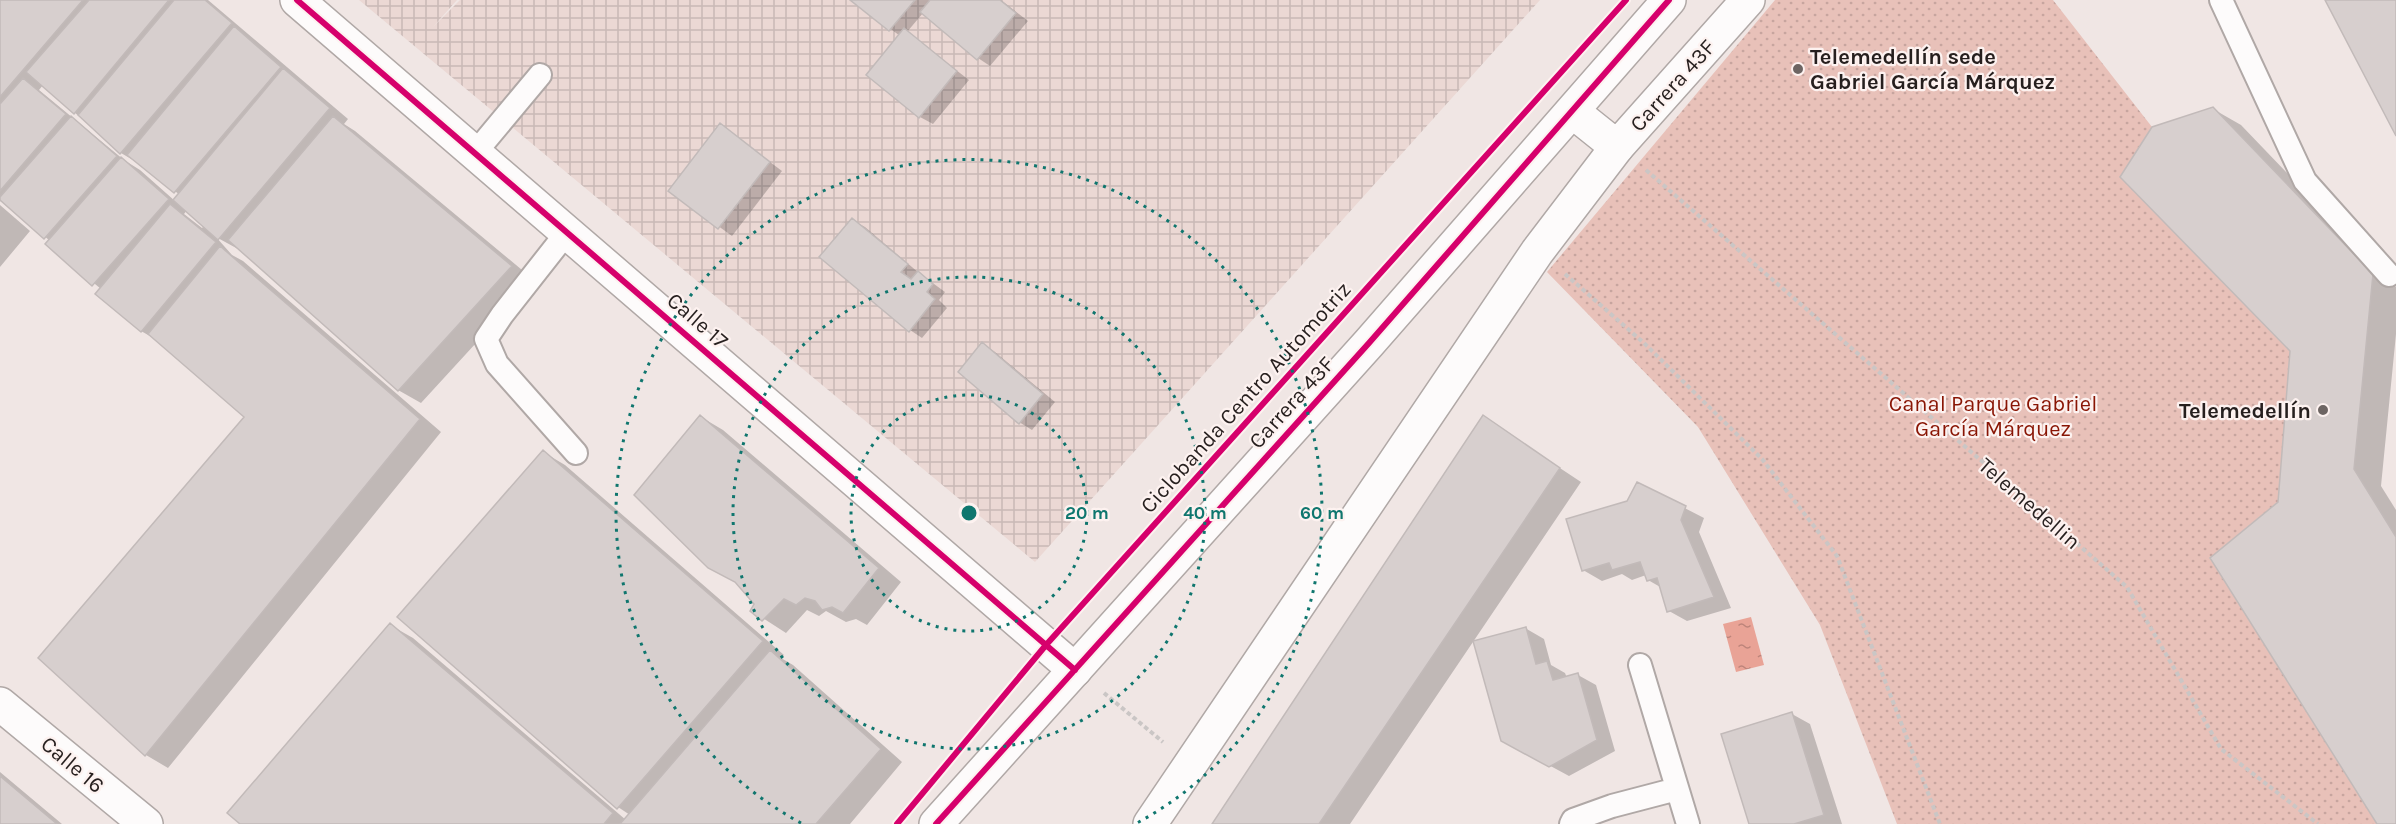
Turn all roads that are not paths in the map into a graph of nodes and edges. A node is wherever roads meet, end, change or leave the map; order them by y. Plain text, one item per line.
1 (297, 0) edge
2 (1669, 0) edge
3 (1748, 0) edge
4 (2221, 0) edge
5 (540, 75) dead end
6 (1572, 111) junction
7 (1617, 147) junction
8 (475, 153) junction
9 (568, 231) junction
10 (2389, 275) dead end
11 (576, 453) dead end
12 (1640, 665) dead end
13 (1075, 670) junction
14 (0, 704) edge
15 (1677, 789) junction
16 (146, 824) edge
17 (936, 824) edge
18 (1150, 824) edge
19 (1570, 824) edge
20 (1688, 824) edge

1 - 8 street, Calle 17
2 - 6 street, Carrera 43F
3 - 7 street, Carrera 43F
4 - 10 lane
5 - 8 lane
6 - 7 street
6 - 13 street, Carrera 43F
7 - 18 street, Carrera 43F
8 - 9 street, Calle 17
9 - 11 lane
9 - 13 street, Calle 17
12 - 15 lane
13 - 17 street, Carrera 43F
14 - 16 street, Calle 16
15 - 19 lane
15 - 20 lane

